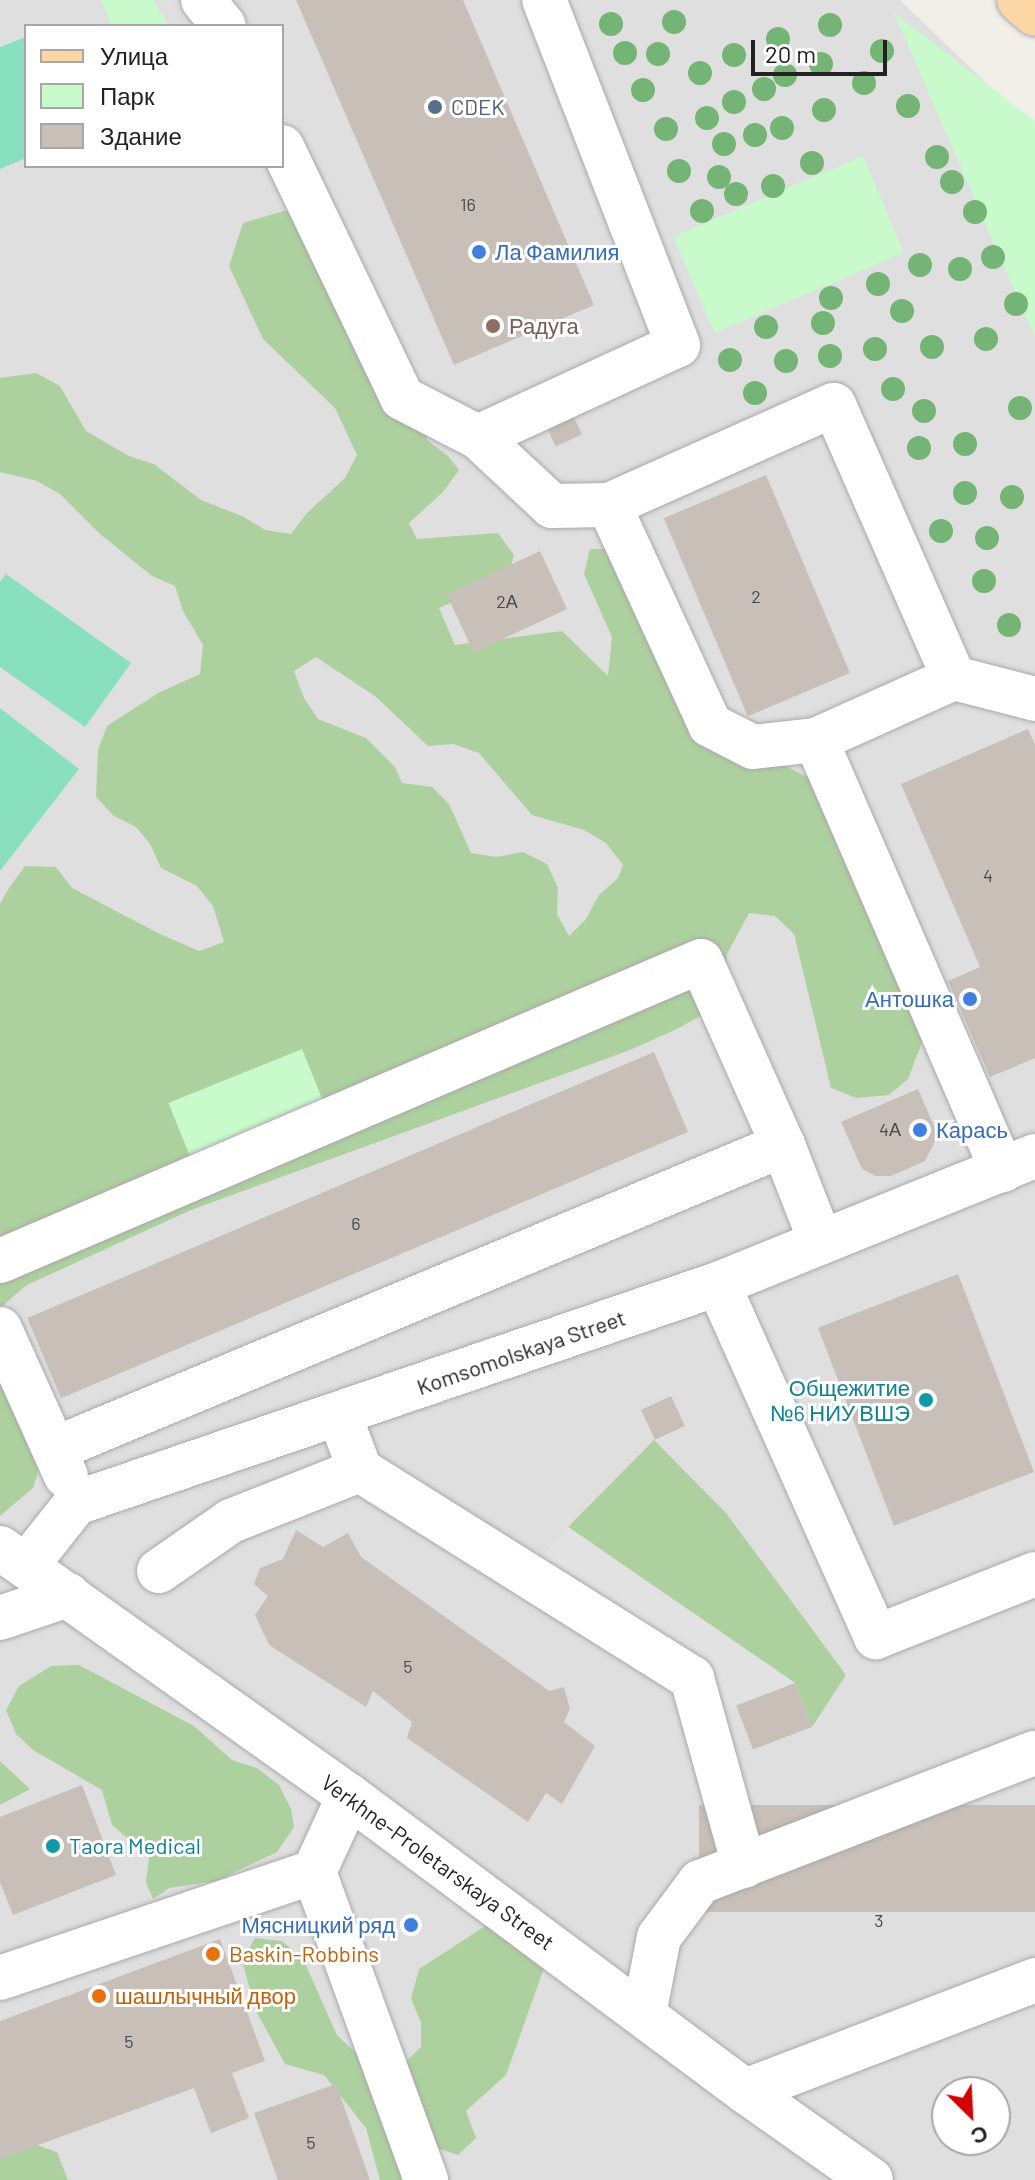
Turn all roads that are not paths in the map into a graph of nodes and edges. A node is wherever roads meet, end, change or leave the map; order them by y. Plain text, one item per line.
1 (203, 0) edge
2 (544, 0) edge
3 (1019, 0) edge
4 (1035, 14) edge
5 (222, 24) edge
6 (284, 151) edge
7 (478, 437) junction
8 (609, 505) junction
9 (954, 678) junction
10 (1035, 699) edge
11 (816, 740) junction
12 (783, 1145) junction
13 (1018, 1163) edge
14 (820, 1240) junction
15 (0, 1261) edge
16 (718, 1284) junction
17 (0, 1329) edge
18 (339, 1414) junction
19 (57, 1448) junction
20 (360, 1470) junction
21 (76, 1503) junction
22 (13, 1557) edge
23 (159, 1571) dead end
24 (1035, 1574) edge
25 (68, 1595) junction
26 (0, 1618) edge
27 (1035, 1753) edge
28 (349, 1796) junction
29 (744, 1866) junction
30 (314, 1872) junction
31 (0, 1978) edge
32 (1035, 1980) edge
33 (644, 2014) junction
34 (745, 2091) junction
35 (426, 2180) edge
36 (871, 2180) edge

1 - 5 street
2 - 7 street
3 - 4 main road
6 - 7 street
7 - 8 street
8 - 9 street
8 - 11 street
9 - 10 street
9 - 11 street
11 - 13 street
12 - 14 street
12 - 15 street
12 - 19 street
13 - 14 street, Komsomolskaya Street
14 - 16 street, Komsomolskaya Street
16 - 18 street, Komsomolskaya Street
16 - 24 street
17 - 19 street
18 - 20 street
18 - 21 street, Komsomolskaya Street
19 - 21 street
20 - 23 street
20 - 29 street
21 - 22 street
22 - 25 street, Verkhne-Proletarskaya Street
25 - 26 street
25 - 28 street, Verkhne-Proletarskaya Street
27 - 29 street
28 - 30 street
28 - 33 street, Verkhne-Proletarskaya Street
29 - 33 street
30 - 31 street
30 - 35 street
32 - 34 street
33 - 34 street, Verkhne-Proletarskaya Street
34 - 36 street, Verkhne-Proletarskaya Street

